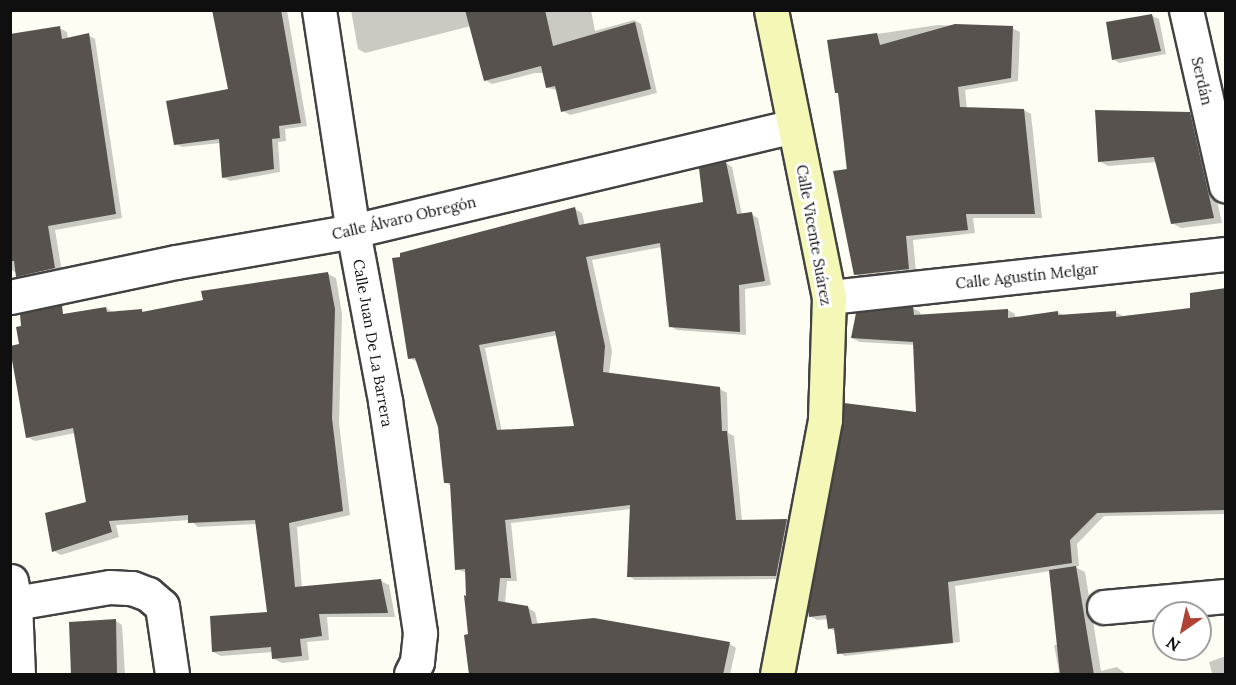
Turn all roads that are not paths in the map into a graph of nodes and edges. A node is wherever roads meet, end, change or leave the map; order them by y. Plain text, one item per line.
1 (319, 10) edge
2 (771, 10) edge
3 (1186, 10) edge
4 (794, 126) junction
5 (1226, 186) edge
6 (352, 231) junction
7 (1226, 254) edge
8 (10, 297) edge
9 (829, 297) junction
10 (13, 592) edge
11 (1226, 596) edge
12 (1104, 607) dead end
13 (18, 675) edge
14 (172, 675) edge
15 (411, 675) edge
16 (777, 675) edge

1 - 6 street, Calle Juan De La Barrera
2 - 4 street, Calle Vicente Suárez
3 - 5 street, Serdán
4 - 6 street, Calle Álvaro Obregón
4 - 9 street, Calle Vicente Suárez
6 - 8 street, Calle Álvaro Obregón
6 - 15 street, Calle Juan De La Barrera
7 - 9 street, Calle Agustín Melgar
9 - 16 street, Calle Vicente Suárez
10 - 13 street
10 - 14 street
11 - 12 street

